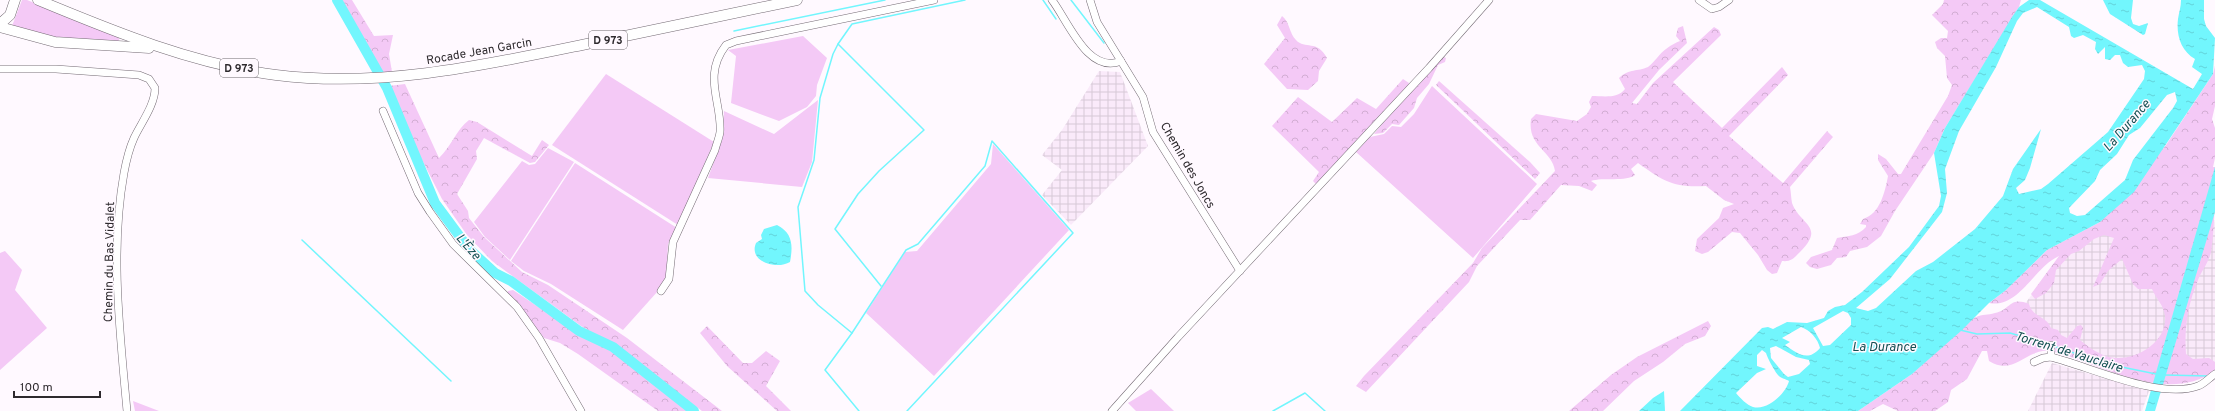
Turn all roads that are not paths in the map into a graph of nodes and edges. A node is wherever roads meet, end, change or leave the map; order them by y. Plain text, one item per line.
1 (15, 0) edge
2 (38, 0) edge
3 (797, 0) edge
4 (934, 0) edge
5 (1052, 0) edge
6 (1489, 0) edge
7 (1699, 0) edge
8 (1729, 0) edge
9 (1090, 1) edge
10 (0, 24) edge
11 (0, 27) edge
12 (163, 49) junction
13 (1120, 60) junction
14 (0, 69) edge
15 (383, 111) dead end
16 (1240, 272) junction
17 (660, 291) dead end
18 (2051, 345) dead end
19 (2051, 357) junction
20 (2034, 362) dead end
21 (2212, 376) edge
22 (127, 411) edge
23 (581, 411) edge
24 (1112, 411) edge

1 - 10 main road
2 - 12 main road, Rocade Jean Garcin / D 973
3 - 12 main road, Rocade Jean Garcin / D 973
4 - 17 street
5 - 13 street
6 - 16 street
7 - 8 street
9 - 13 street, Chemin des Joncs
11 - 12 main road, Rocade Jean Garcin / D 973
13 - 16 street, Chemin des Joncs
14 - 22 street, Chemin du Bas Vidalet
15 - 23 street
16 - 24 street
18 - 19 street
19 - 20 street
19 - 21 street

